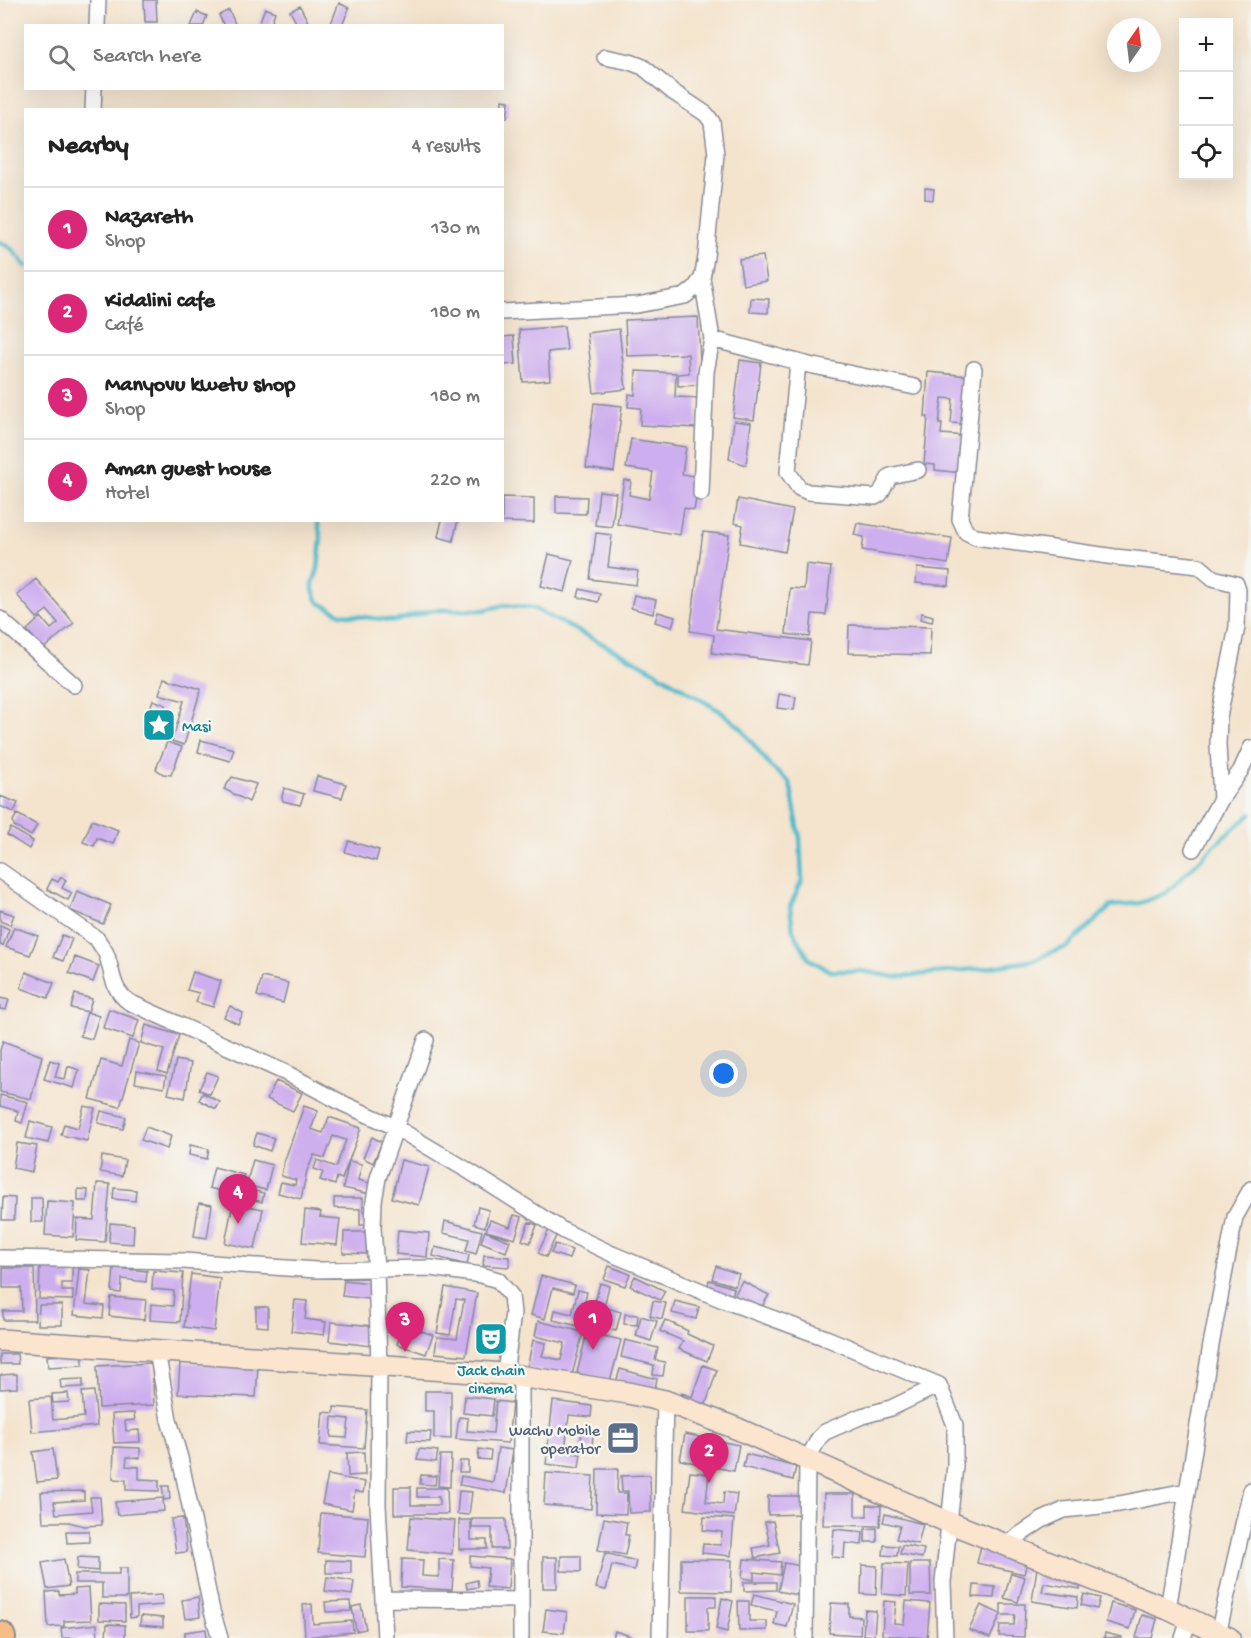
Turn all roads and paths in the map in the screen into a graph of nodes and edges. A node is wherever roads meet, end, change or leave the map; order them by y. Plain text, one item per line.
1 (98, 0) edge
2 (97, 24) edge
3 (605, 57) dead end
4 (94, 90) edge
5 (93, 108) edge
6 (702, 278) junction
7 (504, 312) edge
8 (712, 339) junction
9 (798, 362) junction
10 (974, 369) dead end
11 (915, 387) dead end
12 (918, 470) dead end
13 (701, 493) dead end
14 (0, 619) edge
15 (74, 685) dead end
16 (1251, 748) edge
17 (1221, 799) junction
18 (1193, 849) dead end
19 (0, 870) edge
20 (426, 1040) dead end
21 (396, 1127) junction
22 (1251, 1189) edge
23 (0, 1258) edge
24 (376, 1269) junction
25 (0, 1340) edge
26 (157, 1351) junction
27 (379, 1365) junction
28 (513, 1375) junction
29 (939, 1385) junction
30 (665, 1401) junction
31 (807, 1460) junction
32 (1251, 1490) edge
33 (1186, 1491) junction
34 (948, 1522) junction
35 (1006, 1544) junction
36 (383, 1599) junction
37 (521, 1600) junction
38 (1167, 1609) junction
39 (1186, 1629) edge
40 (1223, 1636) edge
41 (220, 1638) edge
42 (385, 1638) edge
43 (521, 1638) edge
44 (660, 1638) edge
45 (805, 1638) edge
46 (945, 1638) edge

1 - 2 street
3 - 6 street
4 - 5 street
6 - 7 street
6 - 8 street
8 - 9 street
8 - 13 street
9 - 11 street
9 - 12 street
10 - 17 street
14 - 15 street
16 - 17 street
17 - 18 street
19 - 21 street
20 - 21 street
21 - 24 street
21 - 29 street
22 - 33 street
23 - 24 street
24 - 27 street
24 - 28 street
25 - 26 street
26 - 27 street
26 - 41 street
27 - 28 street
27 - 36 street
28 - 30 street
28 - 37 street
29 - 31 street
29 - 34 street
30 - 31 street
30 - 44 street
31 - 34 street
31 - 45 street
32 - 40 street
33 - 35 street
33 - 38 street
34 - 35 street
34 - 46 street
35 - 38 street
36 - 37 street
36 - 42 street
37 - 43 street
38 - 39 street
39 - 40 street

